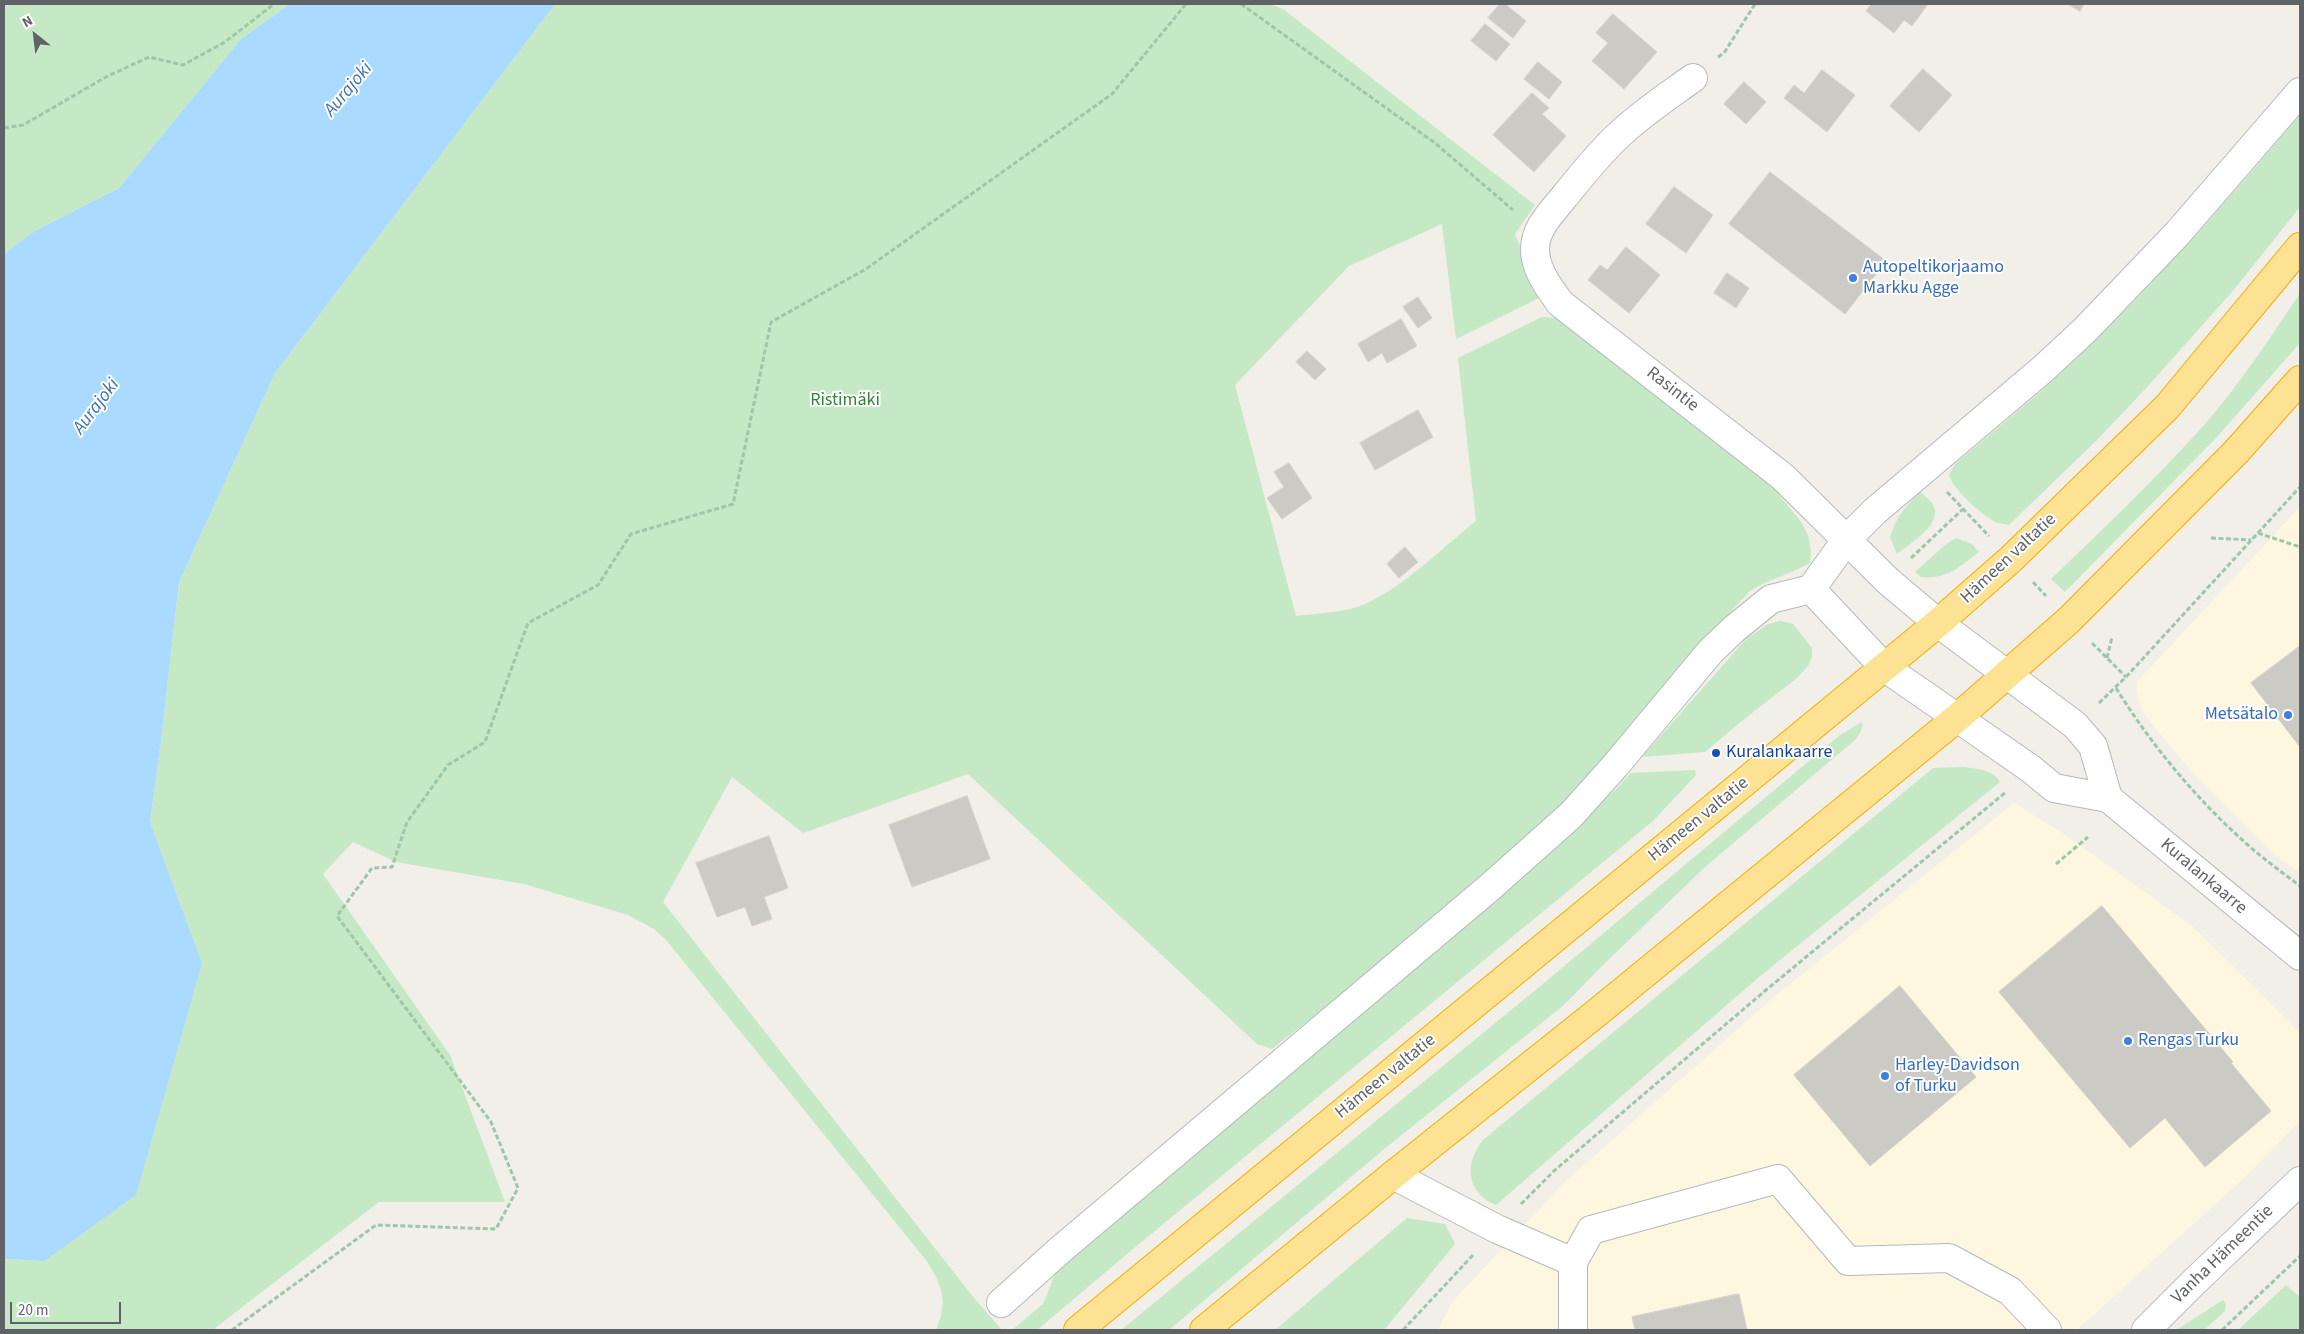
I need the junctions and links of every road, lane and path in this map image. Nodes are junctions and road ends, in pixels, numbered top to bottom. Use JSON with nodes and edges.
{"nodes":[{"id":1,"x":274,"y":4,"type":"edge"},
{"id":2,"x":1186,"y":4,"type":"edge"},
{"id":3,"x":1241,"y":4,"type":"edge"},
{"id":4,"x":1755,"y":4,"type":"edge"},
{"id":5,"x":1693,"y":78,"type":"joint"},
{"id":6,"x":2300,"y":92,"type":"edge"},
{"id":7,"x":4,"y":128,"type":"edge"},
{"id":8,"x":1501,"y":200,"type":"dead end"},
{"id":9,"x":2300,"y":247,"type":"edge"},
{"id":10,"x":2300,"y":380,"type":"edge"},
{"id":11,"x":1926,"y":469,"type":"junction"},
{"id":12,"x":2300,"y":486,"type":"edge"},
{"id":13,"x":1963,"y":509,"type":"junction"},
{"id":14,"x":2258,"y":533,"type":"junction"},
{"id":15,"x":2212,"y":538,"type":"dead end"},
{"id":16,"x":1846,"y":539,"type":"junction"},
{"id":17,"x":1993,"y":540,"type":"dead end"},
{"id":18,"x":2252,"y":540,"type":"junction"},
{"id":19,"x":2300,"y":547,"type":"edge"},
{"id":20,"x":1904,"y":565,"type":"dead end"},
{"id":21,"x":1811,"y":590,"type":"junction"},
{"id":22,"x":1938,"y":623,"type":"junction"},
{"id":23,"x":2112,"y":637,"type":"dead end"},
{"id":24,"x":1884,"y":668,"type":"junction"},
{"id":25,"x":2008,"y":673,"type":"junction"},
{"id":26,"x":2126,"y":677,"type":"junction"},
{"id":27,"x":2116,"y":688,"type":"junction"},
{"id":28,"x":2101,"y":702,"type":"dead end"},
{"id":29,"x":1956,"y":718,"type":"junction"},
{"id":30,"x":2008,"y":790,"type":"dead end"},
{"id":31,"x":2108,"y":798,"type":"junction"},
{"id":32,"x":2088,"y":837,"type":"dead end"},
{"id":33,"x":2056,"y":864,"type":"dead end"},
{"id":34,"x":2300,"y":886,"type":"edge"},
{"id":35,"x":2299,"y":962,"type":"edge"},
{"id":36,"x":1393,"y":1175,"type":"junction"},
{"id":37,"x":2300,"y":1181,"type":"edge"},
{"id":38,"x":1497,"y":1229,"type":"junction"},
{"id":39,"x":2300,"y":1256,"type":"edge"},
{"id":40,"x":1573,"y":1262,"type":"junction"},
{"id":41,"x":1001,"y":1303,"type":"dead end"},
{"id":42,"x":232,"y":1330,"type":"edge"},
{"id":43,"x":1078,"y":1330,"type":"edge"},
{"id":44,"x":1204,"y":1330,"type":"edge"},
{"id":45,"x":1403,"y":1330,"type":"edge"},
{"id":46,"x":1573,"y":1330,"type":"edge"},
{"id":47,"x":2047,"y":1330,"type":"edge"},
{"id":48,"x":2146,"y":1330,"type":"edge"},
{"id":49,"x":2222,"y":1330,"type":"edge"}],
"edges":[{"from":1,"to":7,"type":"path"},
{"from":2,"to":42,"type":"path"},
{"from":3,"to":8,"type":"path"},
{"from":4,"to":5,"type":"path"},
{"from":5,"to":16,"type":"street","name":"Rasintie"},
{"from":6,"to":11,"type":"street"},
{"from":9,"to":22,"type":"highway","name":"Hämeen valtatie"},
{"from":10,"to":25,"type":"highway"},
{"from":11,"to":13,"type":"path"},
{"from":11,"to":16,"type":"street"},
{"from":12,"to":14,"type":"path"},
{"from":13,"to":17,"type":"path"},
{"from":13,"to":20,"type":"path"},
{"from":14,"to":18,"type":"path"},
{"from":14,"to":19,"type":"path"},
{"from":15,"to":18,"type":"path"},
{"from":16,"to":21,"type":"street"},
{"from":16,"to":22,"type":"street","name":"Rasintie"},
{"from":18,"to":26,"type":"path"},
{"from":21,"to":24,"type":"street"},
{"from":21,"to":41,"type":"street"},
{"from":22,"to":24,"type":"highway","name":"Hämeen valtatie"},
{"from":22,"to":25,"type":"street","name":"Rasintie"},
{"from":23,"to":26,"type":"path"},
{"from":24,"to":29,"type":"street","name":"Kuralankaarre"},
{"from":24,"to":43,"type":"highway","name":"Hämeen valtatie"},
{"from":25,"to":29,"type":"highway"},
{"from":25,"to":31,"type":"street"},
{"from":26,"to":27,"type":"path"},
{"from":27,"to":28,"type":"path"},
{"from":27,"to":34,"type":"path"},
{"from":29,"to":31,"type":"street","name":"Kuralankaarre"},
{"from":29,"to":36,"type":"highway"},
{"from":30,"to":38,"type":"path"},
{"from":31,"to":35,"type":"street","name":"Kuralankaarre"},
{"from":32,"to":33,"type":"path"},
{"from":36,"to":38,"type":"street"},
{"from":36,"to":44,"type":"highway"},
{"from":37,"to":48,"type":"street","name":"Vanha Hämeentie"},
{"from":38,"to":40,"type":"street"},
{"from":38,"to":45,"type":"path"},
{"from":39,"to":49,"type":"path"},
{"from":40,"to":46,"type":"street"},
{"from":40,"to":47,"type":"street"}]}
